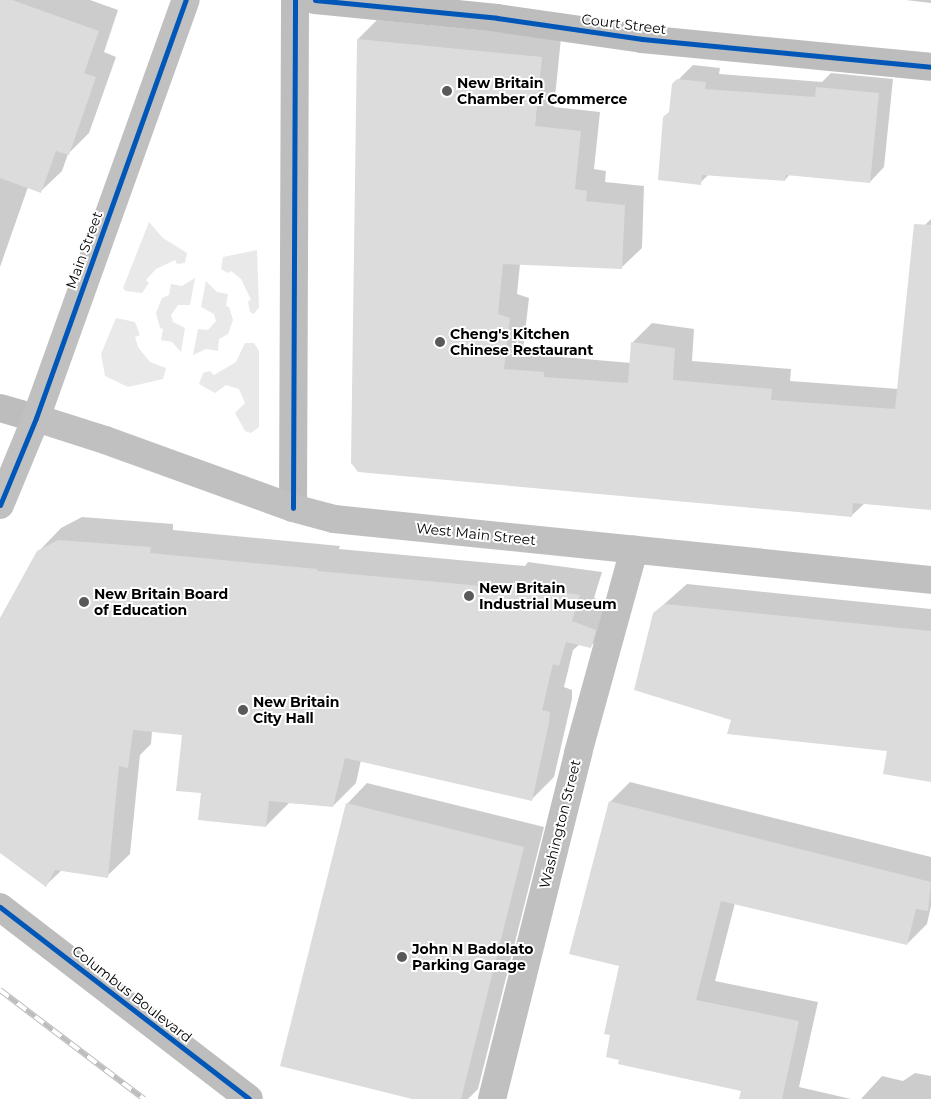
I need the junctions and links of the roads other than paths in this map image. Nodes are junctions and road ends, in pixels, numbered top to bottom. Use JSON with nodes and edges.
{"nodes":[{"id":1,"x":186,"y":0,"type":"edge"},
{"id":2,"x":296,"y":0,"type":"edge"},
{"id":3,"x":315,"y":0,"type":"edge"},
{"id":4,"x":931,"y":67,"type":"edge"},
{"id":5,"x":0,"y":408,"type":"edge"},
{"id":6,"x":36,"y":418,"type":"junction"},
{"id":7,"x":0,"y":505,"type":"edge"},
{"id":8,"x":293,"y":508,"type":"junction"},
{"id":9,"x":634,"y":550,"type":"junction"},
{"id":10,"x":931,"y":580,"type":"edge"},
{"id":11,"x":0,"y":907,"type":"edge"},
{"id":12,"x":249,"y":1099,"type":"edge"},
{"id":13,"x":492,"y":1099,"type":"edge"}],
"edges":[{"from":1,"to":6,"type":"main road","name":"Main Street"},
{"from":2,"to":8,"type":"street"},
{"from":3,"to":4,"type":"street","name":"Court Street"},
{"from":5,"to":6,"type":"street"},
{"from":6,"to":7,"type":"main road","name":"Main Street"},
{"from":6,"to":8,"type":"main road","name":"West Main Street"},
{"from":8,"to":9,"type":"main road","name":"West Main Street"},
{"from":9,"to":10,"type":"main road","name":"West Main Street"},
{"from":9,"to":13,"type":"main road","name":"Washington Street"},
{"from":11,"to":12,"type":"street","name":"Columbus Boulevard"}]}
